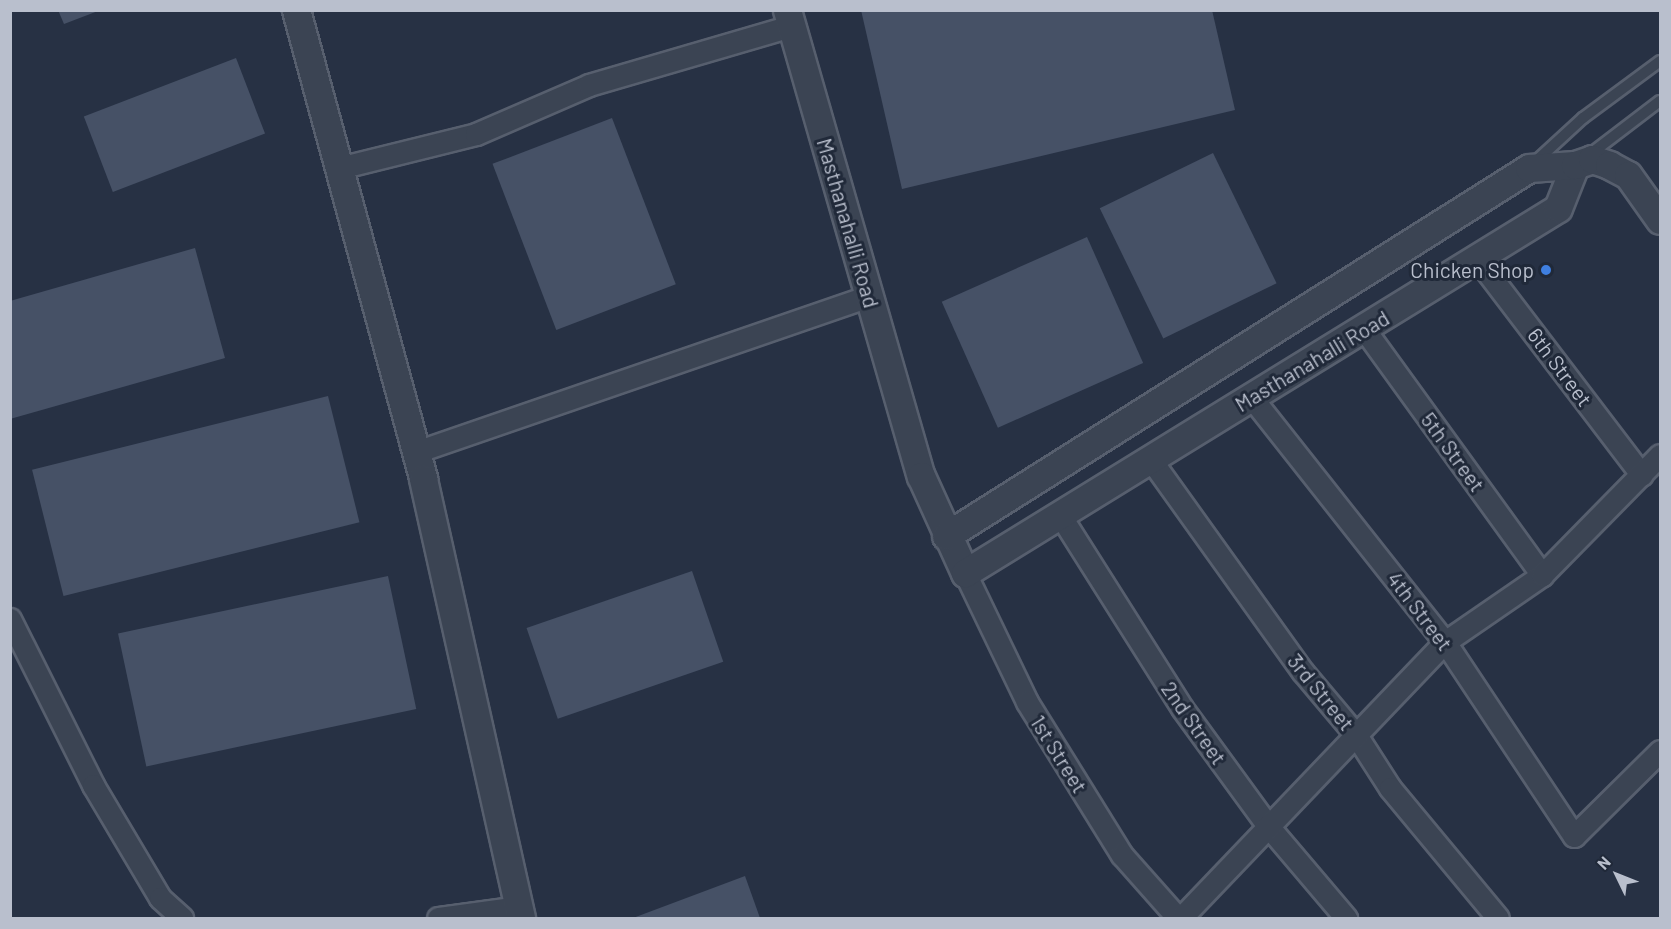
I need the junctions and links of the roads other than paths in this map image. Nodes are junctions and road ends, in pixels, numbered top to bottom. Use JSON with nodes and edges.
{"nodes":[{"id":1,"x":296,"y":10,"type":"edge"},
{"id":2,"x":789,"y":18,"type":"edge"},
{"id":3,"x":1660,"y":61,"type":"edge"},
{"id":4,"x":1660,"y":101,"type":"edge"},
{"id":5,"x":1575,"y":165,"type":"junction"},
{"id":6,"x":339,"y":168,"type":"junction"},
{"id":7,"x":1529,"y":168,"type":"junction"},
{"id":8,"x":1660,"y":220,"type":"edge"},
{"id":9,"x":1478,"y":260,"type":"junction"},
{"id":10,"x":869,"y":296,"type":"junction"},
{"id":11,"x":1364,"y":329,"type":"junction"},
{"id":12,"x":1252,"y":398,"type":"junction"},
{"id":13,"x":416,"y":452,"type":"junction"},
{"id":14,"x":1660,"y":455,"type":"edge"},
{"id":15,"x":1151,"y":460,"type":"junction"},
{"id":16,"x":1642,"y":475,"type":"junction"},
{"id":17,"x":1060,"y":515,"type":"junction"},
{"id":18,"x":946,"y":536,"type":"junction"},
{"id":19,"x":965,"y":573,"type":"junction"},
{"id":20,"x":1542,"y":575,"type":"junction"},
{"id":21,"x":10,"y":619,"type":"edge"},
{"id":22,"x":1445,"y":642,"type":"junction"},
{"id":23,"x":1356,"y":735,"type":"junction"},
{"id":24,"x":1660,"y":750,"type":"edge"},
{"id":25,"x":1269,"y":826,"type":"junction"},
{"id":26,"x":520,"y":913,"type":"edge"},
{"id":27,"x":182,"y":918,"type":"edge"},
{"id":28,"x":438,"y":918,"type":"edge"},
{"id":29,"x":1179,"y":918,"type":"edge"},
{"id":30,"x":1346,"y":918,"type":"edge"},
{"id":31,"x":1498,"y":918,"type":"edge"}],
"edges":[{"from":1,"to":6,"type":"street"},
{"from":2,"to":6,"type":"street"},
{"from":2,"to":10,"type":"street","name":"Masthanahalli Road"},
{"from":3,"to":7,"type":"lane"},
{"from":4,"to":5,"type":"lane"},
{"from":5,"to":7,"type":"street"},
{"from":5,"to":8,"type":"street"},
{"from":5,"to":9,"type":"street","name":"Masthanahalli Road"},
{"from":6,"to":13,"type":"street"},
{"from":7,"to":18,"type":"street"},
{"from":9,"to":11,"type":"street","name":"Masthanahalli Road"},
{"from":9,"to":16,"type":"street","name":"6th Street"},
{"from":10,"to":13,"type":"street"},
{"from":10,"to":18,"type":"street","name":"Masthanahalli Road"},
{"from":11,"to":12,"type":"street","name":"Masthanahalli Road"},
{"from":11,"to":20,"type":"street","name":"5th Street"},
{"from":12,"to":15,"type":"street","name":"Masthanahalli Road"},
{"from":12,"to":22,"type":"street","name":"4th Street"},
{"from":13,"to":26,"type":"street"},
{"from":14,"to":16,"type":"street"},
{"from":15,"to":17,"type":"street","name":"Masthanahalli Road"},
{"from":15,"to":23,"type":"street","name":"3rd Street"},
{"from":16,"to":20,"type":"street"},
{"from":17,"to":19,"type":"street","name":"Masthanahalli Road"},
{"from":17,"to":25,"type":"street","name":"2nd Street"},
{"from":18,"to":19,"type":"street","name":"Masthanahalli Road"},
{"from":19,"to":29,"type":"street","name":"1st Street"},
{"from":20,"to":22,"type":"street"},
{"from":21,"to":27,"type":"street"},
{"from":22,"to":23,"type":"street"},
{"from":22,"to":24,"type":"street","name":"4th Street"},
{"from":23,"to":25,"type":"street"},
{"from":23,"to":31,"type":"street","name":"3rd Street"},
{"from":25,"to":29,"type":"street"},
{"from":25,"to":30,"type":"street","name":"2nd Street"},
{"from":26,"to":28,"type":"street"}]}
